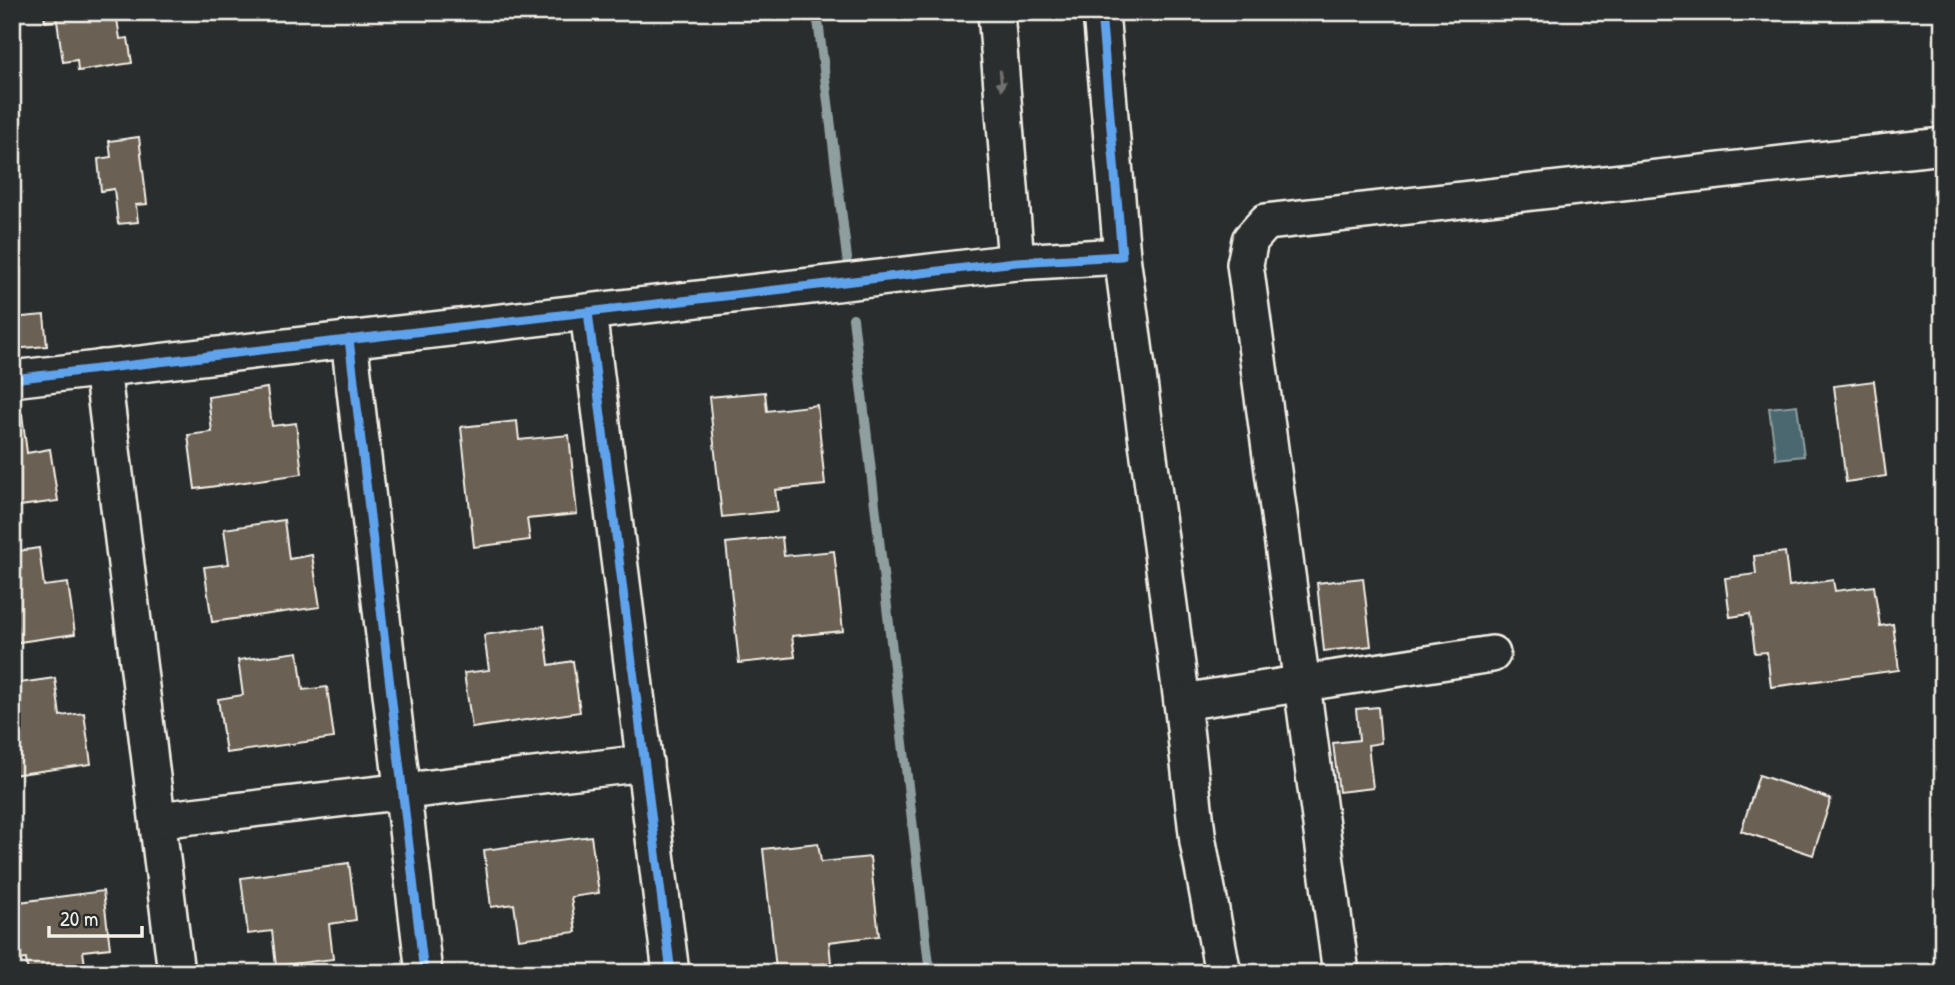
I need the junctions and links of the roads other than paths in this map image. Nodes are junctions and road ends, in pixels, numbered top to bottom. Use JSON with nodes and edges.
{"nodes":[{"id":1,"x":996,"y":12,"type":"edge"},
{"id":2,"x":1101,"y":12,"type":"edge"},
{"id":3,"x":1943,"y":146,"type":"edge"},
{"id":4,"x":1122,"y":256,"type":"junction"},
{"id":5,"x":1016,"y":262,"type":"junction"},
{"id":6,"x":588,"y":312,"type":"junction"},
{"id":7,"x":349,"y":339,"type":"junction"},
{"id":8,"x":102,"y":368,"type":"junction"},
{"id":9,"x":12,"y":379,"type":"edge"},
{"id":10,"x":1492,"y":654,"type":"dead end"},
{"id":11,"x":1302,"y":682,"type":"junction"},
{"id":12,"x":1182,"y":702,"type":"junction"},
{"id":13,"x":645,"y":763,"type":"junction"},
{"id":14,"x":402,"y":792,"type":"junction"},
{"id":15,"x":158,"y":820,"type":"junction"},
{"id":16,"x":176,"y":973,"type":"edge"},
{"id":17,"x":424,"y":973,"type":"edge"},
{"id":18,"x":671,"y":973,"type":"edge"},
{"id":19,"x":1223,"y":973,"type":"edge"},
{"id":20,"x":1341,"y":973,"type":"edge"}],
"edges":[{"from":1,"to":5,"type":"street","one_way":true},
{"from":2,"to":4,"type":"street"},
{"from":3,"to":11,"type":"street"},
{"from":4,"to":5,"type":"street"},
{"from":4,"to":12,"type":"street"},
{"from":5,"to":6,"type":"street"},
{"from":6,"to":7,"type":"street"},
{"from":6,"to":13,"type":"street"},
{"from":7,"to":8,"type":"street"},
{"from":7,"to":14,"type":"street"},
{"from":8,"to":9,"type":"street"},
{"from":8,"to":15,"type":"street"},
{"from":10,"to":11,"type":"street"},
{"from":11,"to":12,"type":"street"},
{"from":11,"to":20,"type":"street"},
{"from":12,"to":19,"type":"street"},
{"from":13,"to":14,"type":"street"},
{"from":13,"to":18,"type":"street"},
{"from":14,"to":15,"type":"street"},
{"from":14,"to":17,"type":"street"},
{"from":15,"to":16,"type":"street"}]}
